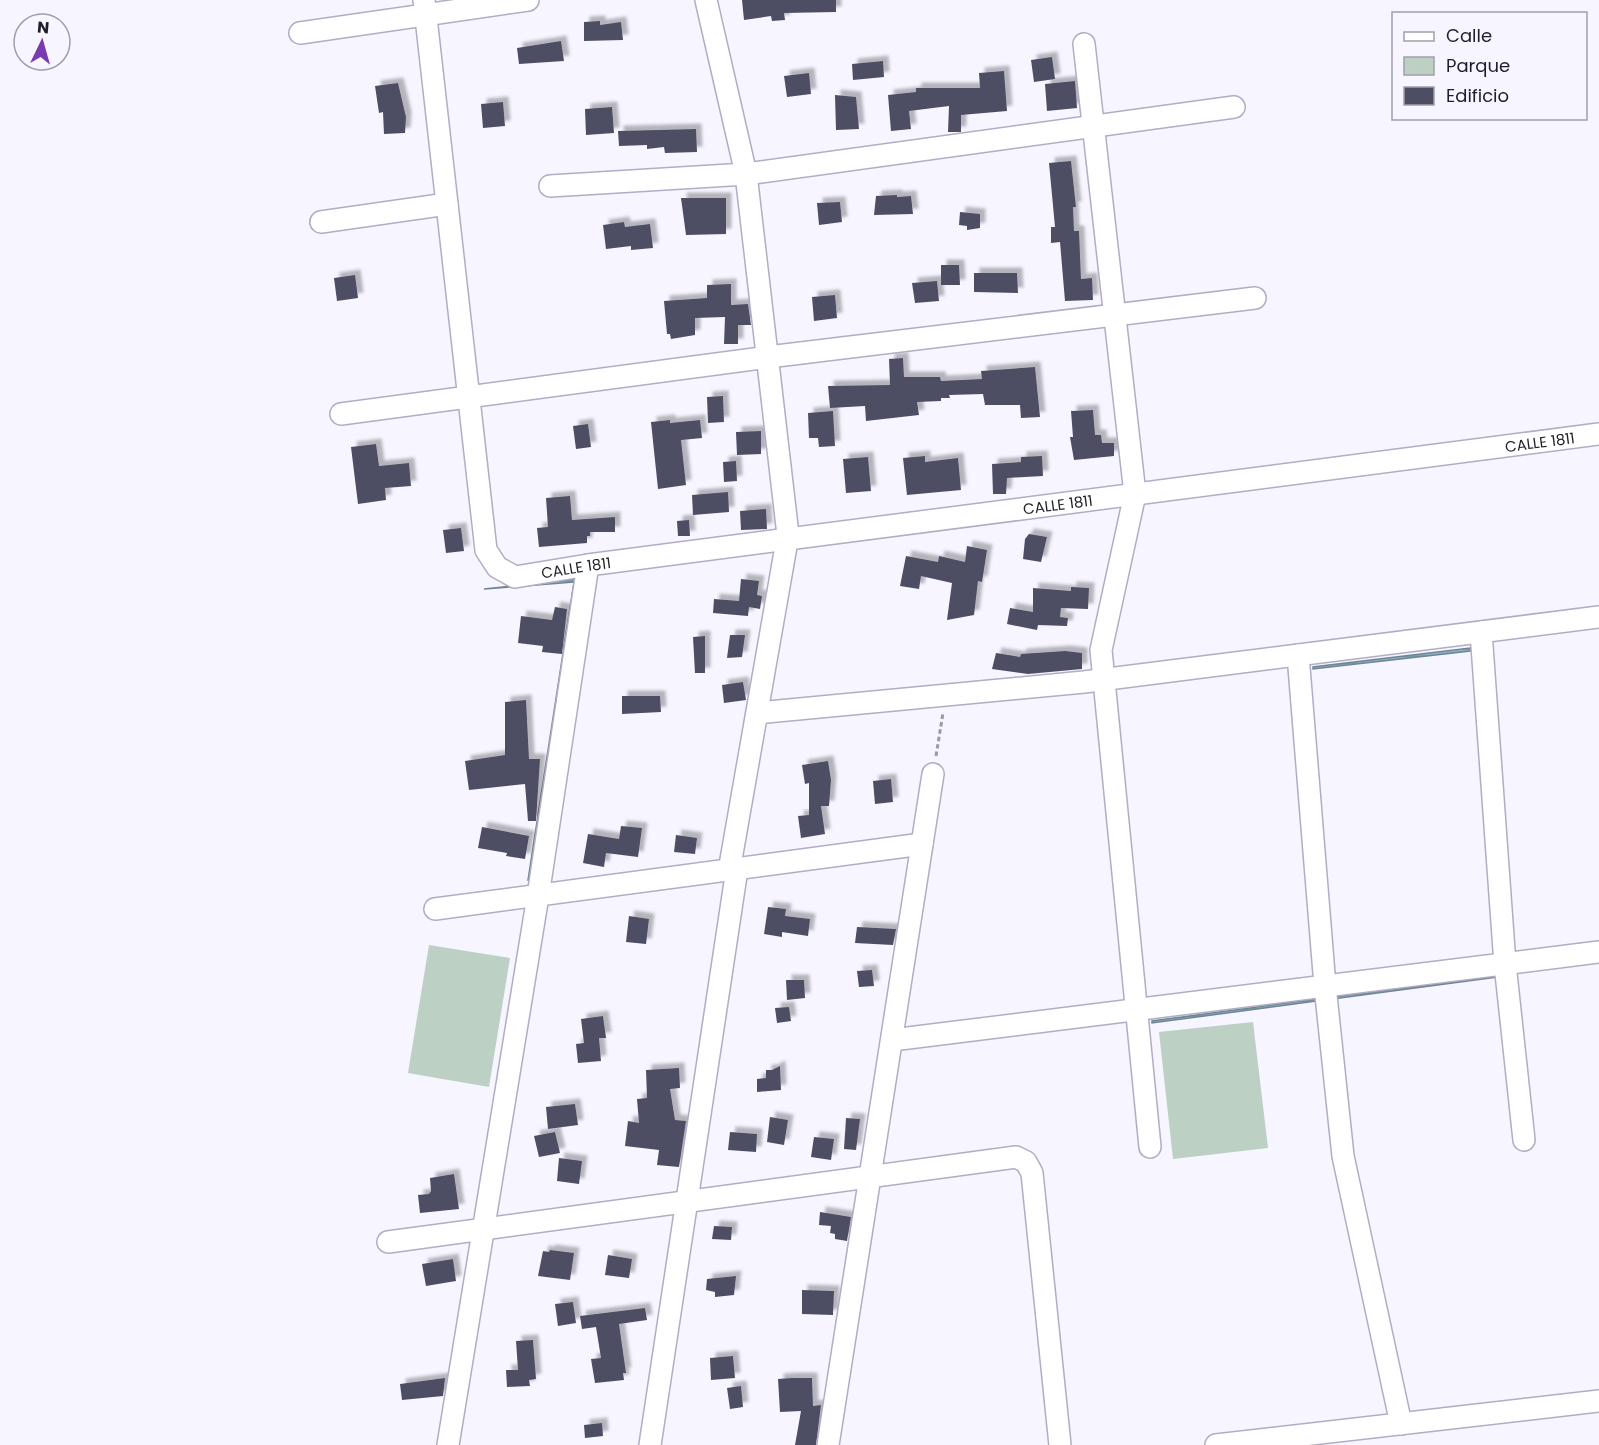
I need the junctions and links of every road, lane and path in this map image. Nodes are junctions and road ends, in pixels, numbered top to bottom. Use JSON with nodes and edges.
{"nodes":[{"id":1,"x":528,"y":0,"type":"edge"},
{"id":2,"x":705,"y":0,"type":"edge"},
{"id":3,"x":425,"y":8,"type":"edge"},
{"id":4,"x":300,"y":33,"type":"dead end"},
{"id":5,"x":1084,"y":44,"type":"dead end"},
{"id":6,"x":1234,"y":107,"type":"dead end"},
{"id":7,"x":1093,"y":126,"type":"junction"},
{"id":8,"x":746,"y":174,"type":"junction"},
{"id":9,"x":550,"y":186,"type":"dead end"},
{"id":10,"x":447,"y":204,"type":"junction"},
{"id":11,"x":321,"y":222,"type":"dead end"},
{"id":12,"x":1255,"y":298,"type":"dead end"},
{"id":13,"x":1114,"y":315,"type":"junction"},
{"id":14,"x":768,"y":357,"type":"junction"},
{"id":15,"x":471,"y":397,"type":"junction"},
{"id":16,"x":341,"y":414,"type":"dead end"},
{"id":17,"x":1599,"y":434,"type":"edge"},
{"id":18,"x":1135,"y":494,"type":"junction"},
{"id":19,"x":787,"y":539,"type":"junction"},
{"id":20,"x":588,"y":565,"type":"junction"},
{"id":21,"x":1599,"y":617,"type":"edge"},
{"id":22,"x":1481,"y":632,"type":"junction"},
{"id":23,"x":1298,"y":655,"type":"junction"},
{"id":24,"x":1104,"y":680,"type":"junction"},
{"id":25,"x":946,"y":696,"type":"junction"},
{"id":26,"x":757,"y":713,"type":"junction"},
{"id":27,"x":933,"y":774,"type":"joint"},
{"id":28,"x":922,"y":844,"type":"junction"},
{"id":29,"x":733,"y":870,"type":"junction"},
{"id":30,"x":538,"y":896,"type":"junction"},
{"id":31,"x":435,"y":909,"type":"dead end"},
{"id":32,"x":1599,"y":952,"type":"edge"},
{"id":33,"x":1505,"y":964,"type":"junction"},
{"id":34,"x":1325,"y":986,"type":"junction"},
{"id":35,"x":1137,"y":1010,"type":"junction"},
{"id":36,"x":892,"y":1040,"type":"junction"},
{"id":37,"x":1524,"y":1140,"type":"dead end"},
{"id":38,"x":1150,"y":1147,"type":"dead end"},
{"id":39,"x":870,"y":1176,"type":"junction"},
{"id":40,"x":687,"y":1201,"type":"junction"},
{"id":41,"x":484,"y":1229,"type":"junction"},
{"id":42,"x":388,"y":1242,"type":"dead end"},
{"id":43,"x":1599,"y":1401,"type":"edge"},
{"id":44,"x":1401,"y":1424,"type":"junction"},
{"id":45,"x":1357,"y":1437,"type":"edge"},
{"id":46,"x":447,"y":1445,"type":"edge"},
{"id":47,"x":650,"y":1445,"type":"edge"},
{"id":48,"x":828,"y":1445,"type":"edge"},
{"id":49,"x":1060,"y":1445,"type":"edge"},
{"id":50,"x":1216,"y":1445,"type":"edge"}],
"edges":[{"from":1,"to":3,"type":"street"},
{"from":2,"to":8,"type":"street"},
{"from":3,"to":4,"type":"street"},
{"from":3,"to":10,"type":"street"},
{"from":5,"to":7,"type":"street"},
{"from":6,"to":7,"type":"street"},
{"from":7,"to":8,"type":"street"},
{"from":7,"to":13,"type":"street"},
{"from":8,"to":9,"type":"street"},
{"from":8,"to":14,"type":"street"},
{"from":10,"to":11,"type":"street"},
{"from":10,"to":15,"type":"street"},
{"from":12,"to":13,"type":"street"},
{"from":13,"to":14,"type":"street"},
{"from":13,"to":18,"type":"street"},
{"from":14,"to":15,"type":"street"},
{"from":14,"to":19,"type":"street"},
{"from":15,"to":16,"type":"street"},
{"from":15,"to":20,"type":"street","name":"CALLE 1811"},
{"from":17,"to":18,"type":"street","name":"CALLE 1811"},
{"from":18,"to":19,"type":"street","name":"CALLE 1811"},
{"from":18,"to":24,"type":"street"},
{"from":19,"to":20,"type":"street","name":"CALLE 1811"},
{"from":19,"to":26,"type":"street"},
{"from":20,"to":30,"type":"street"},
{"from":21,"to":22,"type":"street"},
{"from":22,"to":23,"type":"street"},
{"from":22,"to":33,"type":"street"},
{"from":23,"to":24,"type":"street"},
{"from":23,"to":34,"type":"street"},
{"from":24,"to":25,"type":"street"},
{"from":24,"to":35,"type":"street"},
{"from":25,"to":26,"type":"street"},
{"from":25,"to":27,"type":"path"},
{"from":26,"to":29,"type":"street"},
{"from":27,"to":28,"type":"street"},
{"from":28,"to":29,"type":"street"},
{"from":28,"to":36,"type":"street"},
{"from":29,"to":30,"type":"street"},
{"from":29,"to":40,"type":"street"},
{"from":30,"to":31,"type":"street"},
{"from":30,"to":41,"type":"street"},
{"from":32,"to":33,"type":"street"},
{"from":33,"to":34,"type":"street"},
{"from":33,"to":37,"type":"street"},
{"from":34,"to":35,"type":"street"},
{"from":34,"to":44,"type":"street"},
{"from":35,"to":36,"type":"street"},
{"from":35,"to":38,"type":"street"},
{"from":36,"to":39,"type":"street"},
{"from":39,"to":40,"type":"street"},
{"from":39,"to":48,"type":"street"},
{"from":39,"to":49,"type":"street"},
{"from":40,"to":41,"type":"street"},
{"from":40,"to":47,"type":"street"},
{"from":41,"to":42,"type":"street"},
{"from":41,"to":46,"type":"street"},
{"from":43,"to":44,"type":"street"},
{"from":44,"to":45,"type":"street"},
{"from":45,"to":50,"type":"street"}]}
